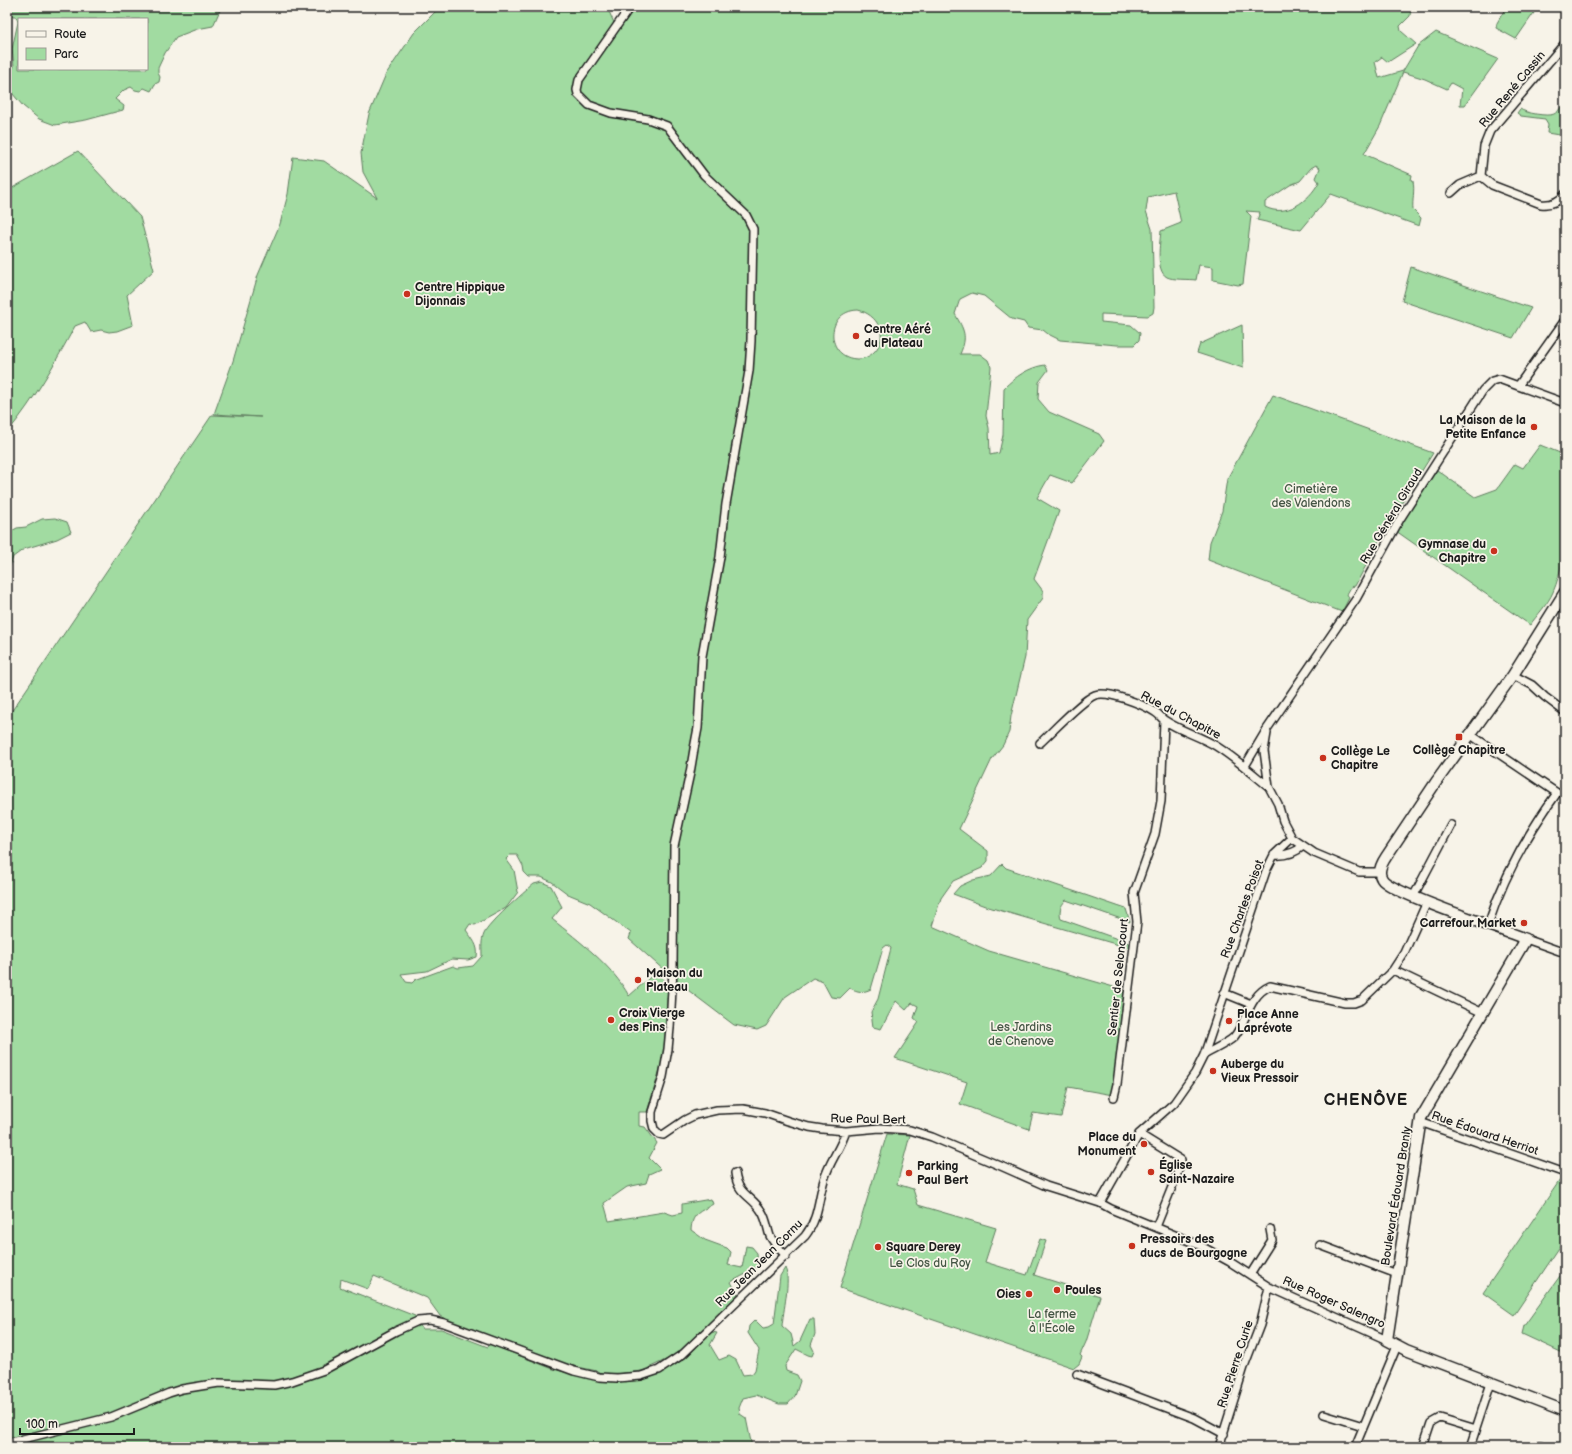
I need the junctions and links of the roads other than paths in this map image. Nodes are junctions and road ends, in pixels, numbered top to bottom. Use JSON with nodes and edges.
{"nodes":[{"id":1,"x":630,"y":7,"type":"edge"},
{"id":2,"x":1565,"y":43,"type":"edge"},
{"id":3,"x":1481,"y":176,"type":"junction"},
{"id":4,"x":1451,"y":193,"type":"dead end"},
{"id":5,"x":1564,"y":198,"type":"edge"},
{"id":6,"x":1565,"y":320,"type":"edge"},
{"id":7,"x":1518,"y":386,"type":"junction"},
{"id":8,"x":1565,"y":403,"type":"edge"},
{"id":9,"x":1565,"y":592,"type":"edge"},
{"id":10,"x":1513,"y":675,"type":"junction"},
{"id":11,"x":1565,"y":712,"type":"edge"},
{"id":12,"x":1164,"y":720,"type":"junction"},
{"id":13,"x":1267,"y":729,"type":"junction"},
{"id":14,"x":1470,"y":735,"type":"junction"},
{"id":15,"x":1040,"y":743,"type":"dead end"},
{"id":16,"x":1245,"y":766,"type":"junction"},
{"id":17,"x":1268,"y":787,"type":"junction"},
{"id":18,"x":1451,"y":825,"type":"dead end"},
{"id":19,"x":1292,"y":838,"type":"junction"},
{"id":20,"x":1303,"y":846,"type":"junction"},
{"id":21,"x":1274,"y":855,"type":"junction"},
{"id":22,"x":1380,"y":872,"type":"junction"},
{"id":23,"x":1413,"y":897,"type":"junction"},
{"id":24,"x":1427,"y":902,"type":"junction"},
{"id":25,"x":1488,"y":925,"type":"junction"},
{"id":26,"x":1526,"y":939,"type":"junction"},
{"id":27,"x":1565,"y":953,"type":"edge"},
{"id":28,"x":1393,"y":970,"type":"junction"},
{"id":29,"x":1224,"y":993,"type":"junction"},
{"id":30,"x":1252,"y":1004,"type":"junction"},
{"id":31,"x":1483,"y":1013,"type":"junction"},
{"id":32,"x":1204,"y":1055,"type":"junction"},
{"id":33,"x":1114,"y":1097,"type":"dead end"},
{"id":34,"x":1420,"y":1122,"type":"junction"},
{"id":35,"x":846,"y":1130,"type":"junction"},
{"id":36,"x":1139,"y":1134,"type":"junction"},
{"id":37,"x":735,"y":1172,"type":"dead end"},
{"id":38,"x":1565,"y":1173,"type":"edge"},
{"id":39,"x":1100,"y":1203,"type":"junction"},
{"id":40,"x":1156,"y":1227,"type":"junction"},
{"id":41,"x":1270,"y":1229,"type":"dead end"},
{"id":42,"x":1320,"y":1245,"type":"dead end"},
{"id":43,"x":786,"y":1256,"type":"junction"},
{"id":44,"x":1397,"y":1274,"type":"junction"},
{"id":45,"x":1250,"y":1275,"type":"junction"},
{"id":46,"x":1269,"y":1287,"type":"junction"},
{"id":47,"x":1387,"y":1340,"type":"junction"},
{"id":48,"x":1397,"y":1346,"type":"junction"},
{"id":49,"x":1077,"y":1374,"type":"dead end"},
{"id":50,"x":1491,"y":1383,"type":"junction"},
{"id":51,"x":1565,"y":1410,"type":"edge"},
{"id":52,"x":1324,"y":1414,"type":"dead end"},
{"id":53,"x":1363,"y":1426,"type":"junction"},
{"id":54,"x":1476,"y":1429,"type":"junction"},
{"id":55,"x":1224,"y":1434,"type":"junction"},
{"id":56,"x":7,"y":1443,"type":"edge"},
{"id":57,"x":1219,"y":1447,"type":"edge"},
{"id":58,"x":1355,"y":1447,"type":"edge"},
{"id":59,"x":1423,"y":1447,"type":"edge"},
{"id":60,"x":1470,"y":1447,"type":"edge"}],
"edges":[{"from":1,"to":35,"type":"street","name":"Rue Paul Bert"},
{"from":2,"to":3,"type":"street","name":"Rue René Cassin"},
{"from":3,"to":4,"type":"street"},
{"from":3,"to":5,"type":"street"},
{"from":6,"to":7,"type":"street"},
{"from":7,"to":8,"type":"street","name":"Rue Général Giraud"},
{"from":7,"to":13,"type":"street","name":"Rue Général Giraud"},
{"from":9,"to":10,"type":"street"},
{"from":10,"to":11,"type":"street"},
{"from":10,"to":14,"type":"street"},
{"from":12,"to":15,"type":"street","name":"Rue du Chapitre"},
{"from":12,"to":16,"type":"street","name":"Rue du Chapitre"},
{"from":12,"to":33,"type":"street","name":"Sentier de Seloncourt"},
{"from":13,"to":16,"type":"street","name":"Rue Général Giraud"},
{"from":13,"to":17,"type":"street","name":"Rue Général Giraud"},
{"from":14,"to":22,"type":"street"},
{"from":14,"to":25,"type":"street"},
{"from":16,"to":17,"type":"street","name":"Rue du Chapitre"},
{"from":17,"to":19,"type":"street","name":"Rue Général Giraud"},
{"from":18,"to":23,"type":"street"},
{"from":19,"to":20,"type":"street"},
{"from":19,"to":21,"type":"street","name":"Rue Charles Poisot"},
{"from":20,"to":21,"type":"street"},
{"from":20,"to":22,"type":"street"},
{"from":21,"to":29,"type":"street","name":"Rue Charles Poisot"},
{"from":22,"to":23,"type":"street"},
{"from":23,"to":24,"type":"street"},
{"from":24,"to":25,"type":"street"},
{"from":24,"to":28,"type":"street"},
{"from":25,"to":26,"type":"street"},
{"from":26,"to":27,"type":"street"},
{"from":26,"to":31,"type":"street","name":"Boulevard Édouard Branly"},
{"from":28,"to":30,"type":"street"},
{"from":28,"to":31,"type":"street"},
{"from":29,"to":30,"type":"street"},
{"from":29,"to":32,"type":"street"},
{"from":30,"to":32,"type":"street"},
{"from":31,"to":34,"type":"street","name":"Boulevard Édouard Branly"},
{"from":32,"to":36,"type":"street"},
{"from":34,"to":38,"type":"street","name":"Rue Édouard Herriot"},
{"from":34,"to":44,"type":"street","name":"Boulevard Édouard Branly"},
{"from":35,"to":39,"type":"street","name":"Rue Paul Bert"},
{"from":35,"to":43,"type":"street","name":"Rue Jean Jean Cornu"},
{"from":36,"to":39,"type":"street"},
{"from":36,"to":40,"type":"street"},
{"from":37,"to":43,"type":"street"},
{"from":39,"to":40,"type":"street","name":"Rue Roger Salengro"},
{"from":40,"to":45,"type":"street","name":"Rue Roger Salengro"},
{"from":41,"to":45,"type":"street"},
{"from":42,"to":44,"type":"street"},
{"from":43,"to":56,"type":"street","name":"Rue Jean Jean Cornu"},
{"from":44,"to":47,"type":"street","name":"Boulevard Édouard Branly"},
{"from":45,"to":46,"type":"street","name":"Rue Roger Salengro"},
{"from":46,"to":47,"type":"street","name":"Rue Roger Salengro"},
{"from":46,"to":55,"type":"street","name":"Rue Pierre Curie"},
{"from":47,"to":48,"type":"street","name":"Rue Roger Salengro"},
{"from":48,"to":50,"type":"street","name":"Rue Roger Salengro"},
{"from":48,"to":53,"type":"street"},
{"from":49,"to":55,"type":"street"},
{"from":50,"to":51,"type":"street","name":"Rue Roger Salengro"},
{"from":50,"to":54,"type":"street"},
{"from":52,"to":53,"type":"street"},
{"from":53,"to":58,"type":"street"},
{"from":54,"to":59,"type":"street"},
{"from":54,"to":60,"type":"street"},
{"from":55,"to":57,"type":"street","name":"Rue Pierre Curie"}]}
